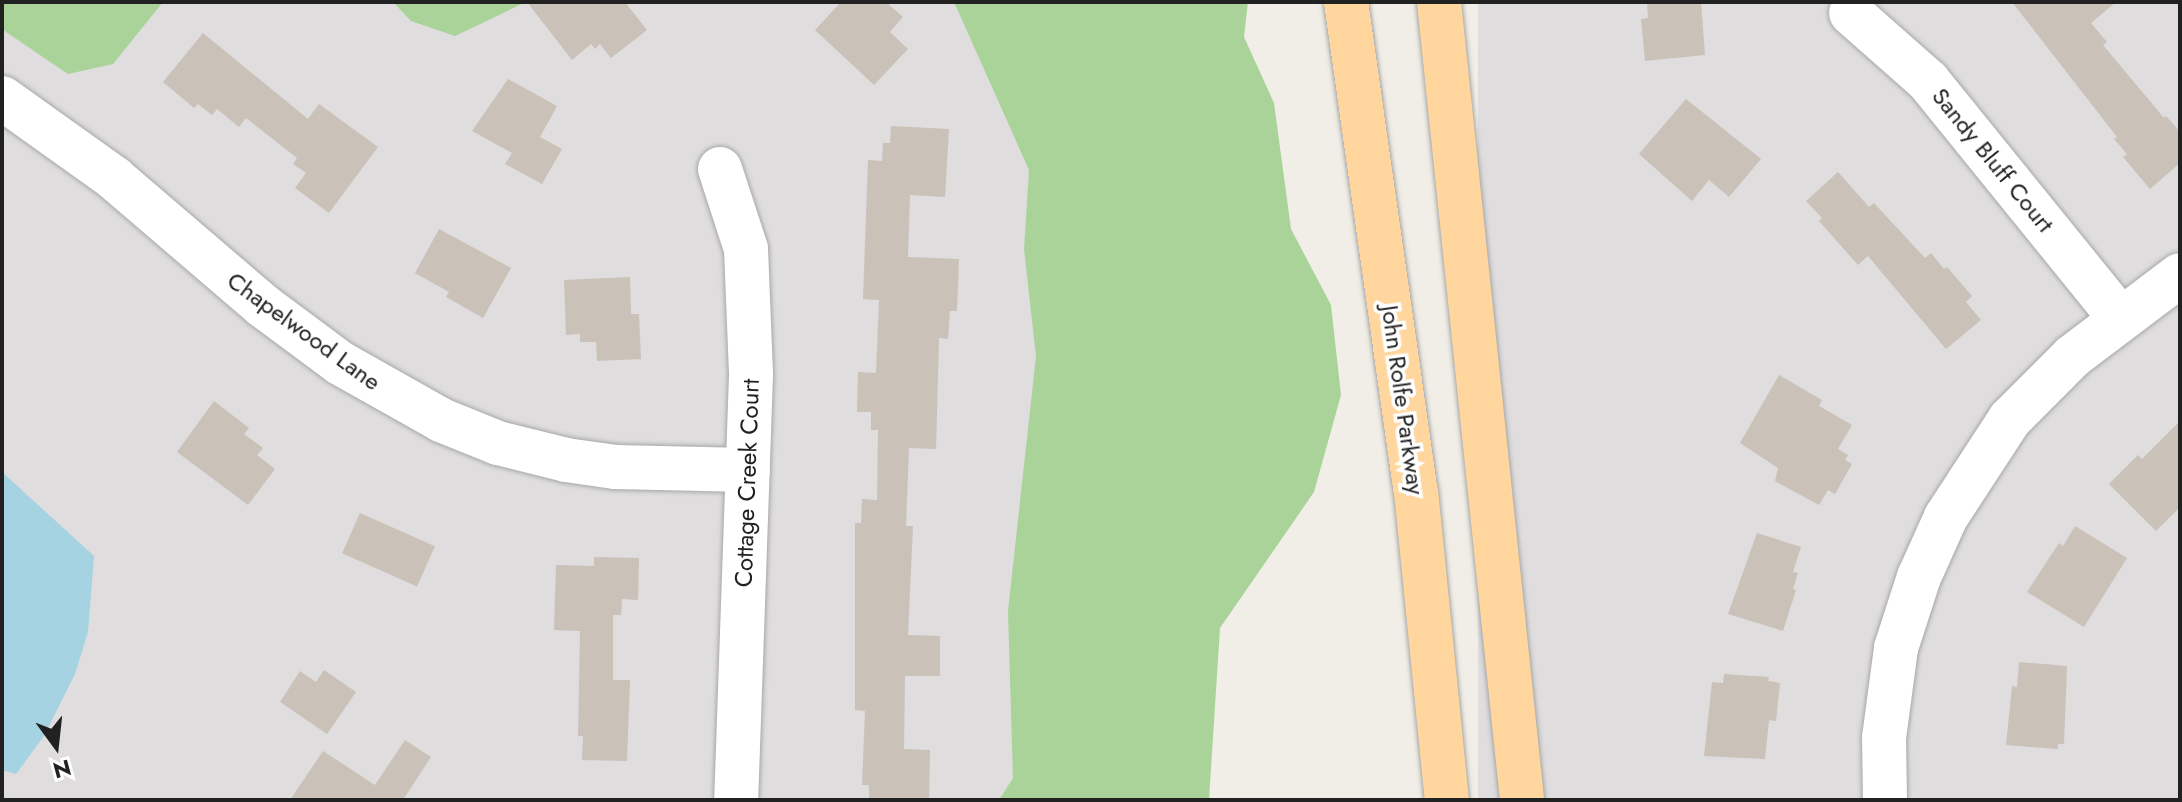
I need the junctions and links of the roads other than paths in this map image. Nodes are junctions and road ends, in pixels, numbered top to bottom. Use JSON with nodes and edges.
{"nodes":[{"id":1,"x":1346,"y":2,"type":"edge"},
{"id":2,"x":1439,"y":2,"type":"edge"},
{"id":3,"x":1851,"y":13,"type":"dead end"},
{"id":4,"x":2,"y":98,"type":"edge"},
{"id":5,"x":720,"y":169,"type":"dead end"},
{"id":6,"x":2180,"y":275,"type":"edge"},
{"id":7,"x":2121,"y":319,"type":"junction"},
{"id":8,"x":748,"y":470,"type":"junction"},
{"id":9,"x":736,"y":800,"type":"edge"},
{"id":10,"x":1447,"y":800,"type":"edge"},
{"id":11,"x":1522,"y":800,"type":"edge"},
{"id":12,"x":1885,"y":800,"type":"edge"}],
"edges":[{"from":1,"to":10,"type":"main road","name":"John Rolfe Parkway"},
{"from":2,"to":11,"type":"main road"},
{"from":3,"to":7,"type":"street","name":"Sandy Bluff Court"},
{"from":4,"to":8,"type":"street","name":"Chapelwood Lane"},
{"from":5,"to":8,"type":"street","name":"Cottage Creek Court"},
{"from":6,"to":7,"type":"street"},
{"from":7,"to":12,"type":"street"},
{"from":8,"to":9,"type":"street","name":"Cottage Creek Court"}]}
